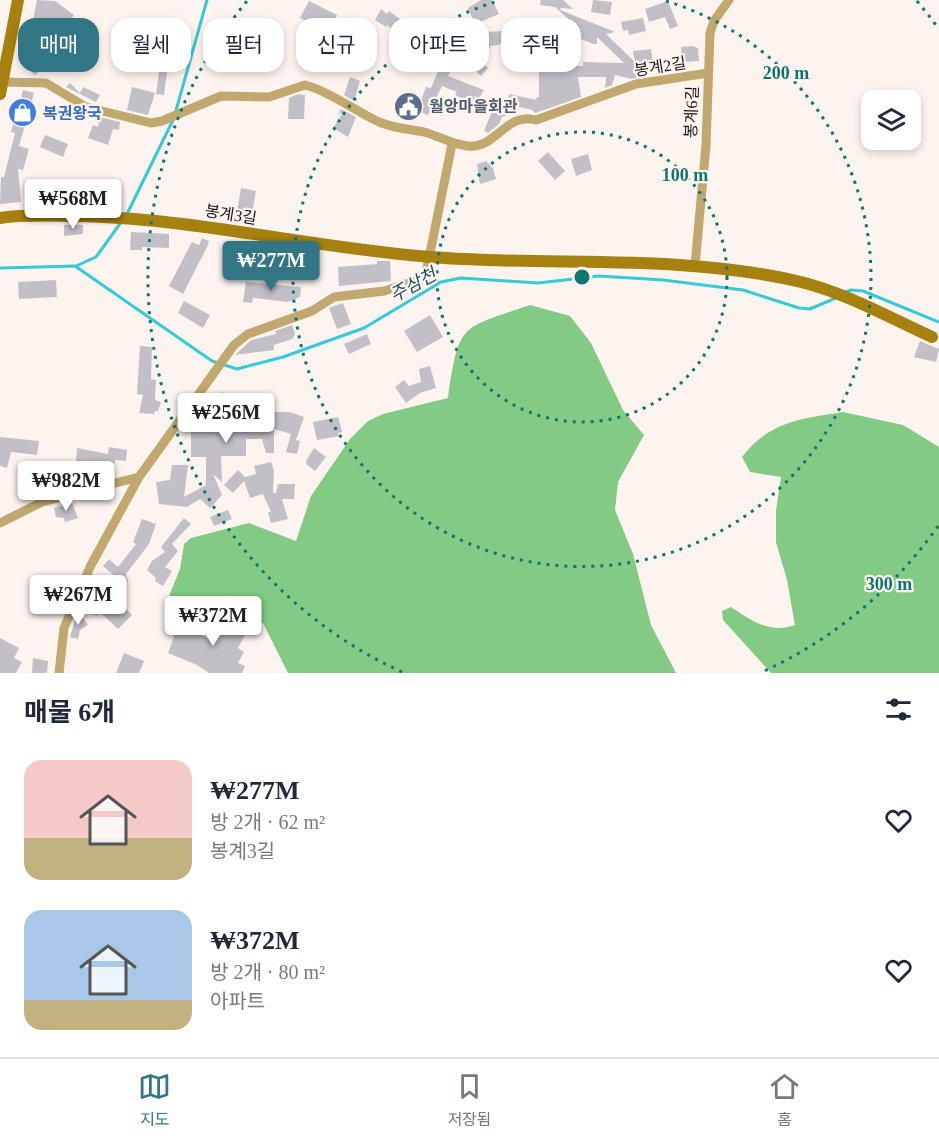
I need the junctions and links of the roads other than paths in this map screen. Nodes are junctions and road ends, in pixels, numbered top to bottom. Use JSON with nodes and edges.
{"nodes":[{"id":1,"x":18,"y":0,"type":"edge"},
{"id":2,"x":729,"y":0,"type":"edge"},
{"id":3,"x":708,"y":74,"type":"junction"},
{"id":4,"x":1,"y":88,"type":"edge"},
{"id":5,"x":452,"y":144,"type":"junction"},
{"id":6,"x":0,"y":218,"type":"edge"},
{"id":7,"x":430,"y":257,"type":"junction"},
{"id":8,"x":695,"y":266,"type":"junction"},
{"id":9,"x":932,"y":337,"type":"dead end"},
{"id":10,"x":139,"y":477,"type":"junction"},
{"id":11,"x":0,"y":523,"type":"edge"},
{"id":12,"x":59,"y":673,"type":"edge"}],
"edges":[{"from":1,"to":4,"type":"street"},
{"from":2,"to":3,"type":"street","name":"봉계6길"},
{"from":3,"to":5,"type":"street","name":"봉계2길"},
{"from":3,"to":8,"type":"street","name":"봉계6길"},
{"from":4,"to":5,"type":"street","name":"봉계2길"},
{"from":5,"to":7,"type":"street"},
{"from":6,"to":7,"type":"street","name":"봉계3길"},
{"from":7,"to":8,"type":"street"},
{"from":7,"to":10,"type":"street"},
{"from":8,"to":9,"type":"street"},
{"from":10,"to":11,"type":"street"},
{"from":10,"to":12,"type":"street"}]}
